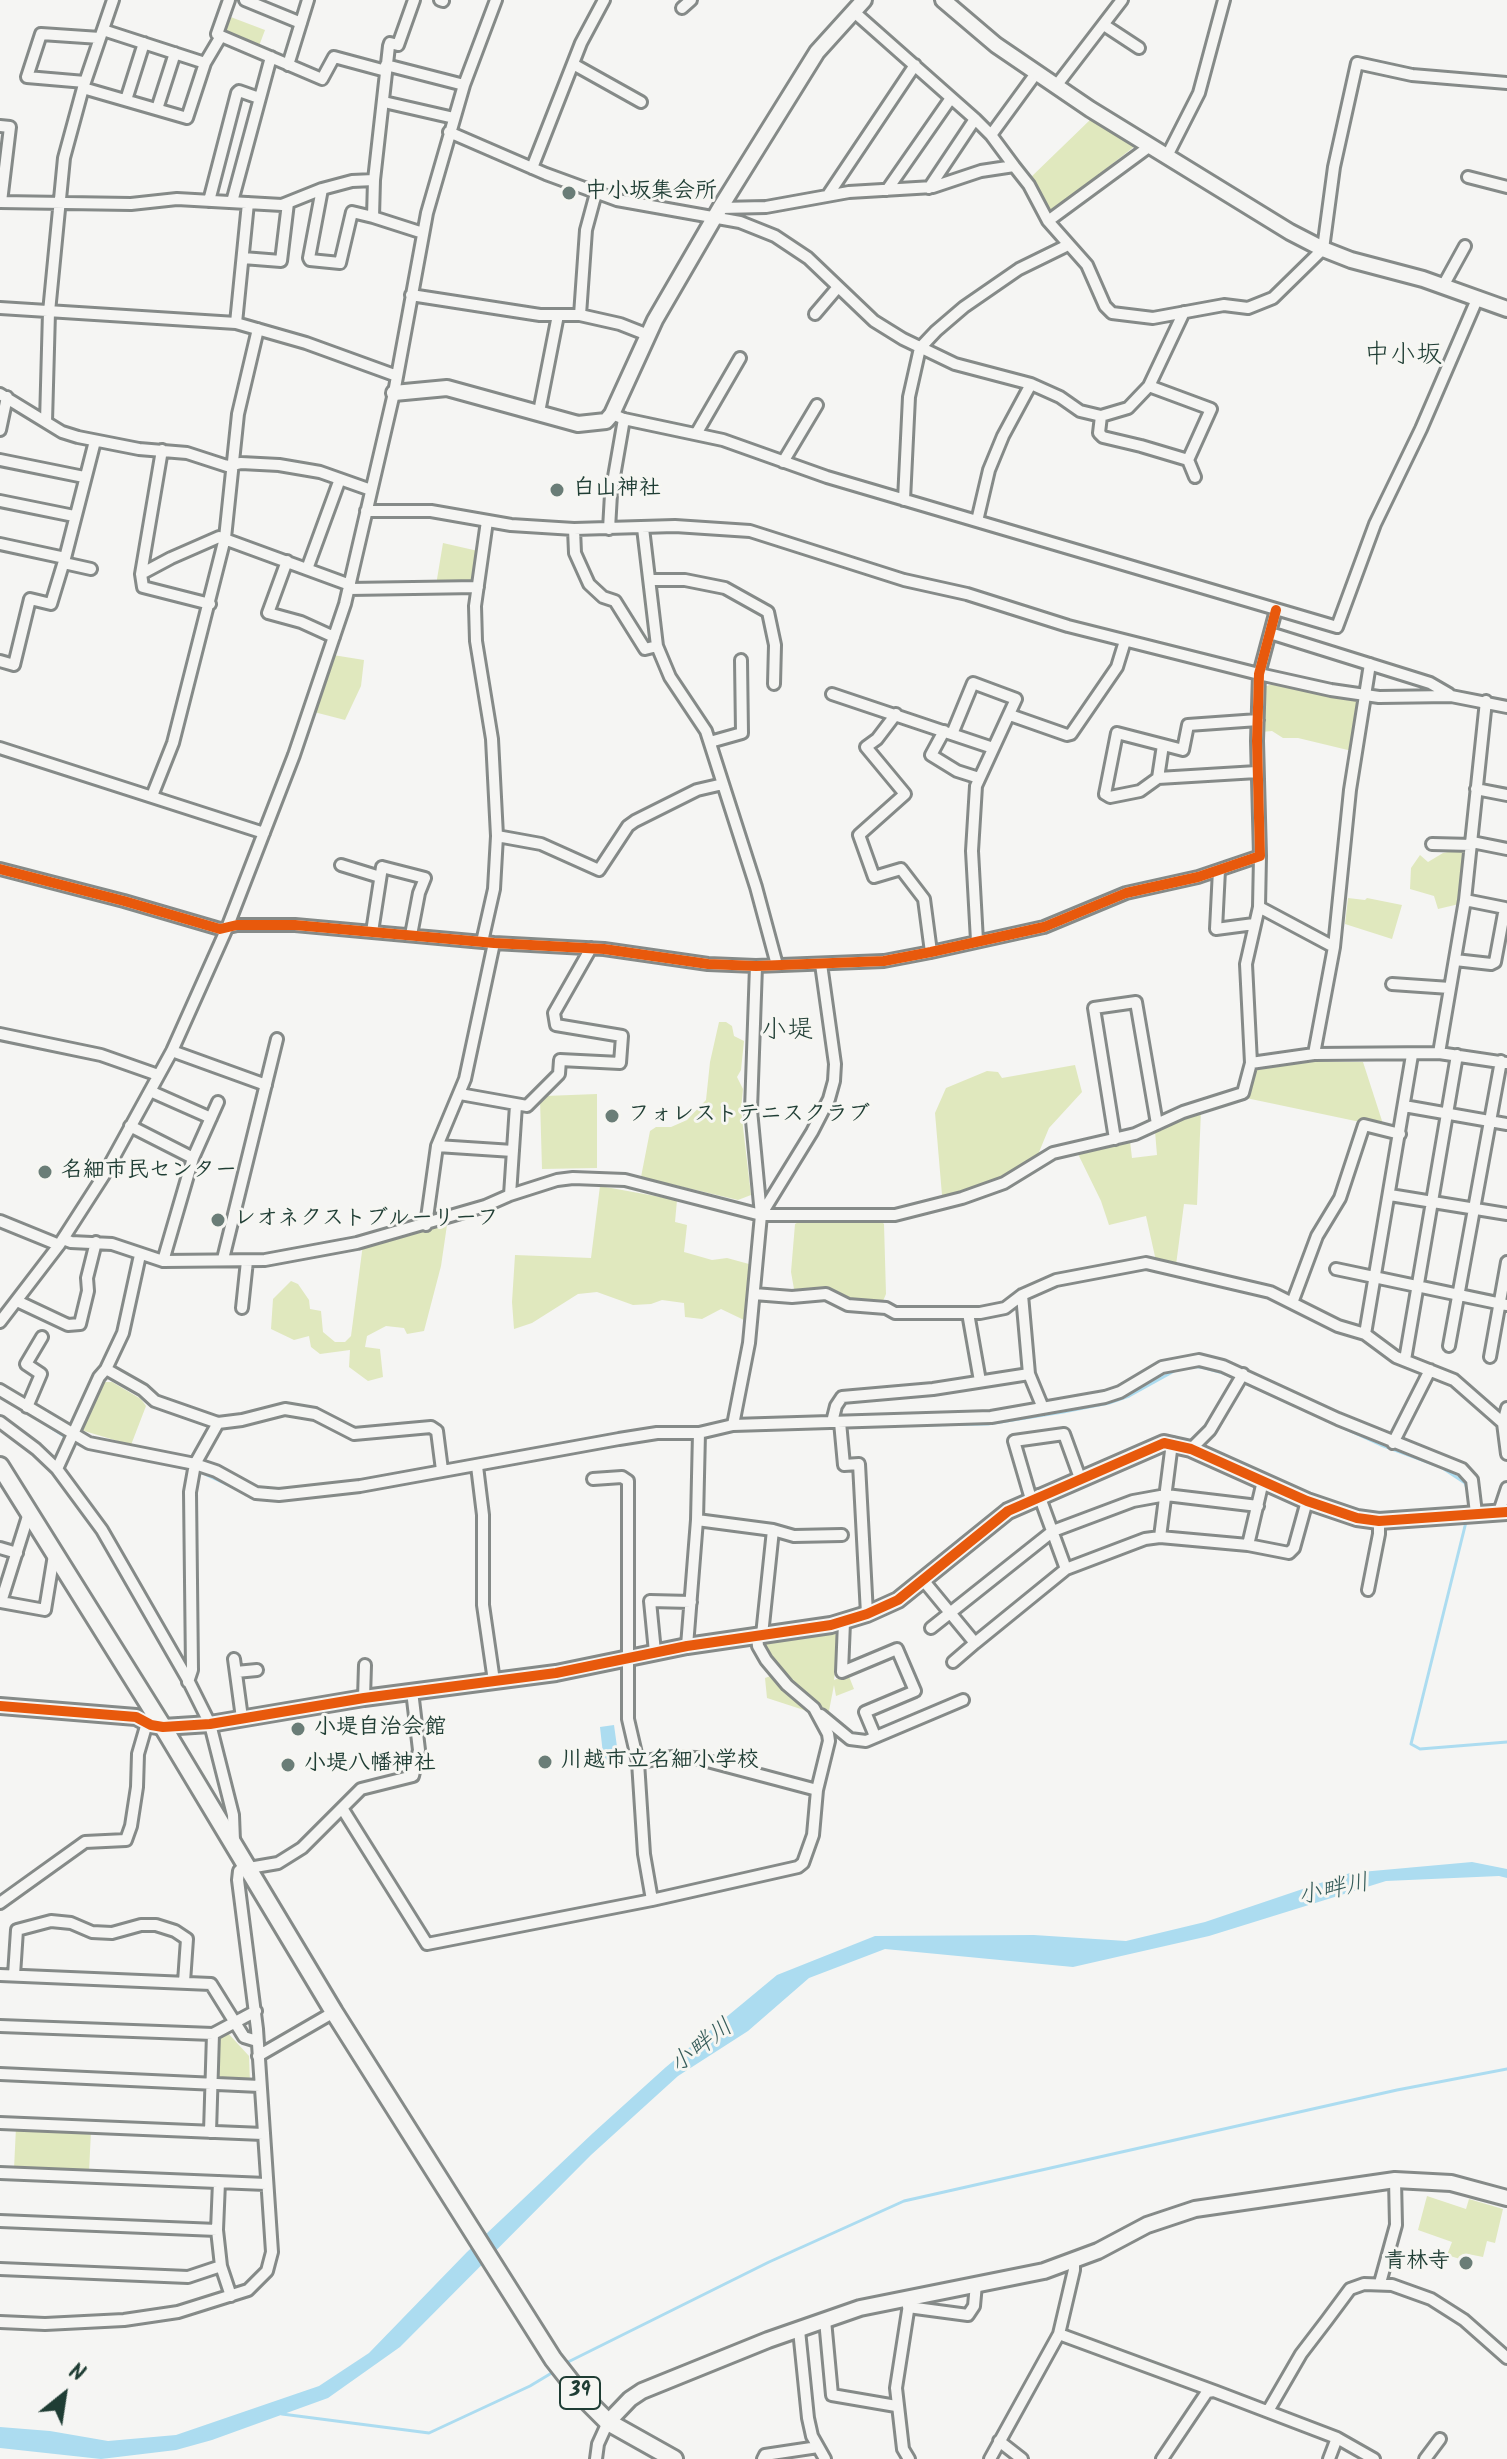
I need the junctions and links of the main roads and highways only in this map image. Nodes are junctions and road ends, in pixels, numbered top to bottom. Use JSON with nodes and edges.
{"nodes":[{"id":1,"x":0,"y":1466,"type":"edge"},
{"id":2,"x":674,"y":2459,"type":"edge"}],
"edges":[{"from":1,"to":2,"type":"main road","number":"39"}]}
